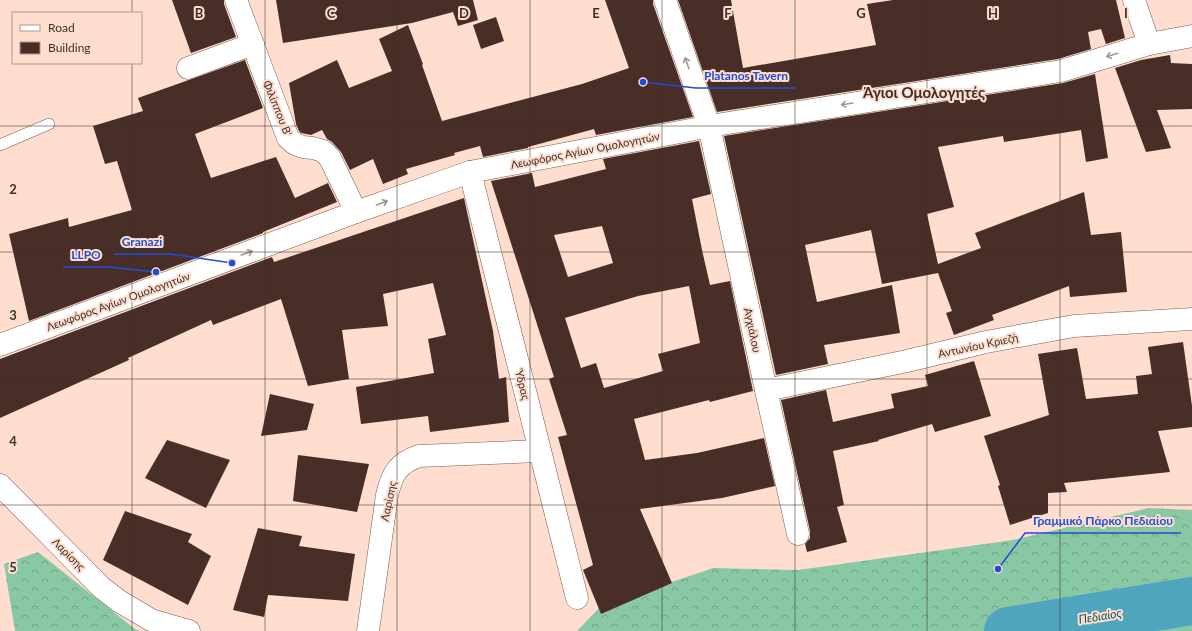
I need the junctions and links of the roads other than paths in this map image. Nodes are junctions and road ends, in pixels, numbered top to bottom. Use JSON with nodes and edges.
{"nodes":[{"id":1,"x":236,"y":0,"type":"edge"},
{"id":2,"x":665,"y":0,"type":"edge"},
{"id":3,"x":1134,"y":0,"type":"edge"},
{"id":4,"x":1192,"y":36,"type":"edge"},
{"id":5,"x":253,"y":44,"type":"junction"},
{"id":6,"x":1149,"y":44,"type":"junction"},
{"id":7,"x":188,"y":68,"type":"dead end"},
{"id":8,"x":49,"y":124,"type":"dead end"},
{"id":9,"x":709,"y":126,"type":"junction"},
{"id":10,"x":0,"y":145,"type":"edge"},
{"id":11,"x":470,"y":172,"type":"junction"},
{"id":12,"x":356,"y":212,"type":"junction"},
{"id":13,"x":1192,"y":319,"type":"edge"},
{"id":14,"x":0,"y":344,"type":"edge"},
{"id":15,"x":766,"y":390,"type":"junction"},
{"id":16,"x":540,"y":451,"type":"junction"},
{"id":17,"x":0,"y":485,"type":"edge"},
{"id":18,"x":798,"y":534,"type":"dead end"},
{"id":19,"x":577,"y":598,"type":"dead end"},
{"id":20,"x":189,"y":631,"type":"edge"},
{"id":21,"x":368,"y":631,"type":"edge"}],
"edges":[{"from":1,"to":5,"type":"street","name":"Φιλίππου Β'"},
{"from":9,"to":2,"type":"street","name":"Αγχιάλου","one_way":true},
{"from":3,"to":6,"type":"street"},
{"from":4,"to":6,"type":"street","name":"Λεωφόρος Αγίων Ομολογητών"},
{"from":5,"to":7,"type":"street"},
{"from":5,"to":12,"type":"street","name":"Φιλίππου Β'"},
{"from":6,"to":9,"type":"street","name":"Λεωφόρος Αγίων Ομολογητών","one_way":true},
{"from":8,"to":10,"type":"lane"},
{"from":9,"to":11,"type":"street","name":"Λεωφόρος Αγίων Ομολογητών"},
{"from":9,"to":15,"type":"street","name":"Αγχιάλου"},
{"from":12,"to":11,"type":"street","name":"Λεωφόρος Αγίων Ομολογητών","one_way":true},
{"from":11,"to":16,"type":"street","name":"Ύδρας"},
{"from":14,"to":12,"type":"street","name":"Λεωφόρος Αγίων Ομολογητών","one_way":true},
{"from":13,"to":15,"type":"street","name":"Αντωνίου Κριεζή"},
{"from":15,"to":18,"type":"street","name":"Αγχιάλου"},
{"from":16,"to":19,"type":"street","name":"Ύδρας"},
{"from":16,"to":21,"type":"street","name":"Λαρίσης"},
{"from":17,"to":20,"type":"street","name":"Λαρίσης"}]}
